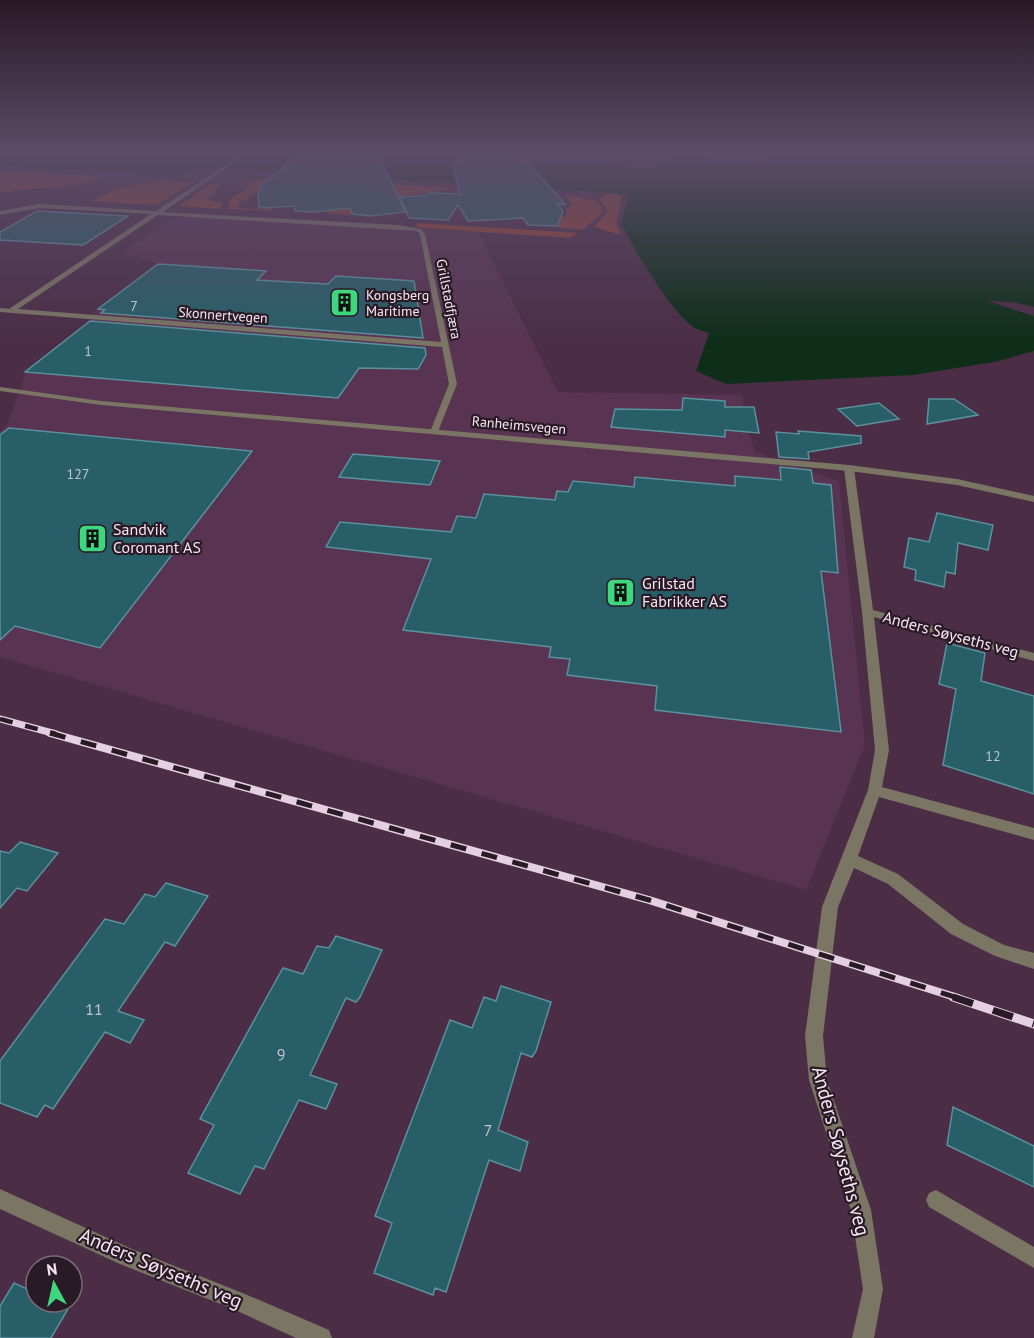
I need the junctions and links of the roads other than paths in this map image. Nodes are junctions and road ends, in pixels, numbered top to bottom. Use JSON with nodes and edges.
{"nodes":[{"id":1,"x":153,"y":216,"type":"edge"},
{"id":2,"x":218,"y":216,"type":"edge"},
{"id":3,"x":0,"y":310,"type":"edge"},
{"id":4,"x":11,"y":311,"type":"junction"},
{"id":5,"x":0,"y":319,"type":"edge"},
{"id":6,"x":445,"y":345,"type":"junction"},
{"id":7,"x":0,"y":389,"type":"edge"},
{"id":8,"x":434,"y":432,"type":"junction"},
{"id":9,"x":849,"y":468,"type":"junction"},
{"id":10,"x":1034,"y":499,"type":"edge"},
{"id":11,"x":868,"y":612,"type":"junction"},
{"id":12,"x":1034,"y":657,"type":"edge"},
{"id":13,"x":875,"y":790,"type":"junction"},
{"id":14,"x":1034,"y":834,"type":"edge"},
{"id":15,"x":850,"y":859,"type":"junction"},
{"id":16,"x":1034,"y":961,"type":"edge"},
{"id":17,"x":0,"y":1199,"type":"edge"},
{"id":18,"x":936,"y":1200,"type":"dead end"},
{"id":19,"x":1034,"y":1258,"type":"edge"},
{"id":20,"x":321,"y":1338,"type":"edge"},
{"id":21,"x":863,"y":1338,"type":"edge"}],
"edges":[{"from":1,"to":4,"type":"street"},
{"from":2,"to":6,"type":"street","name":"Grillstadfjæra"},
{"from":3,"to":4,"type":"street","name":"Skonnertvegen"},
{"from":4,"to":5,"type":"street"},
{"from":4,"to":6,"type":"street","name":"Skonnertvegen"},
{"from":6,"to":8,"type":"street","name":"Grillstadfjæra"},
{"from":7,"to":8,"type":"street","name":"Ranheimsvegen"},
{"from":8,"to":9,"type":"street","name":"Ranheimsvegen"},
{"from":9,"to":10,"type":"street","name":"Ranheimsvegen"},
{"from":9,"to":11,"type":"street","name":"Anders Søyseths veg"},
{"from":11,"to":12,"type":"street","name":"Anders Søyseths veg"},
{"from":11,"to":13,"type":"street","name":"Anders Søyseths veg"},
{"from":13,"to":14,"type":"street"},
{"from":13,"to":15,"type":"street","name":"Anders Søyseths veg"},
{"from":15,"to":16,"type":"street"},
{"from":15,"to":21,"type":"street","name":"Anders Søyseths veg"},
{"from":17,"to":20,"type":"street","name":"Anders Søyseths veg"},
{"from":18,"to":19,"type":"street"}]}
